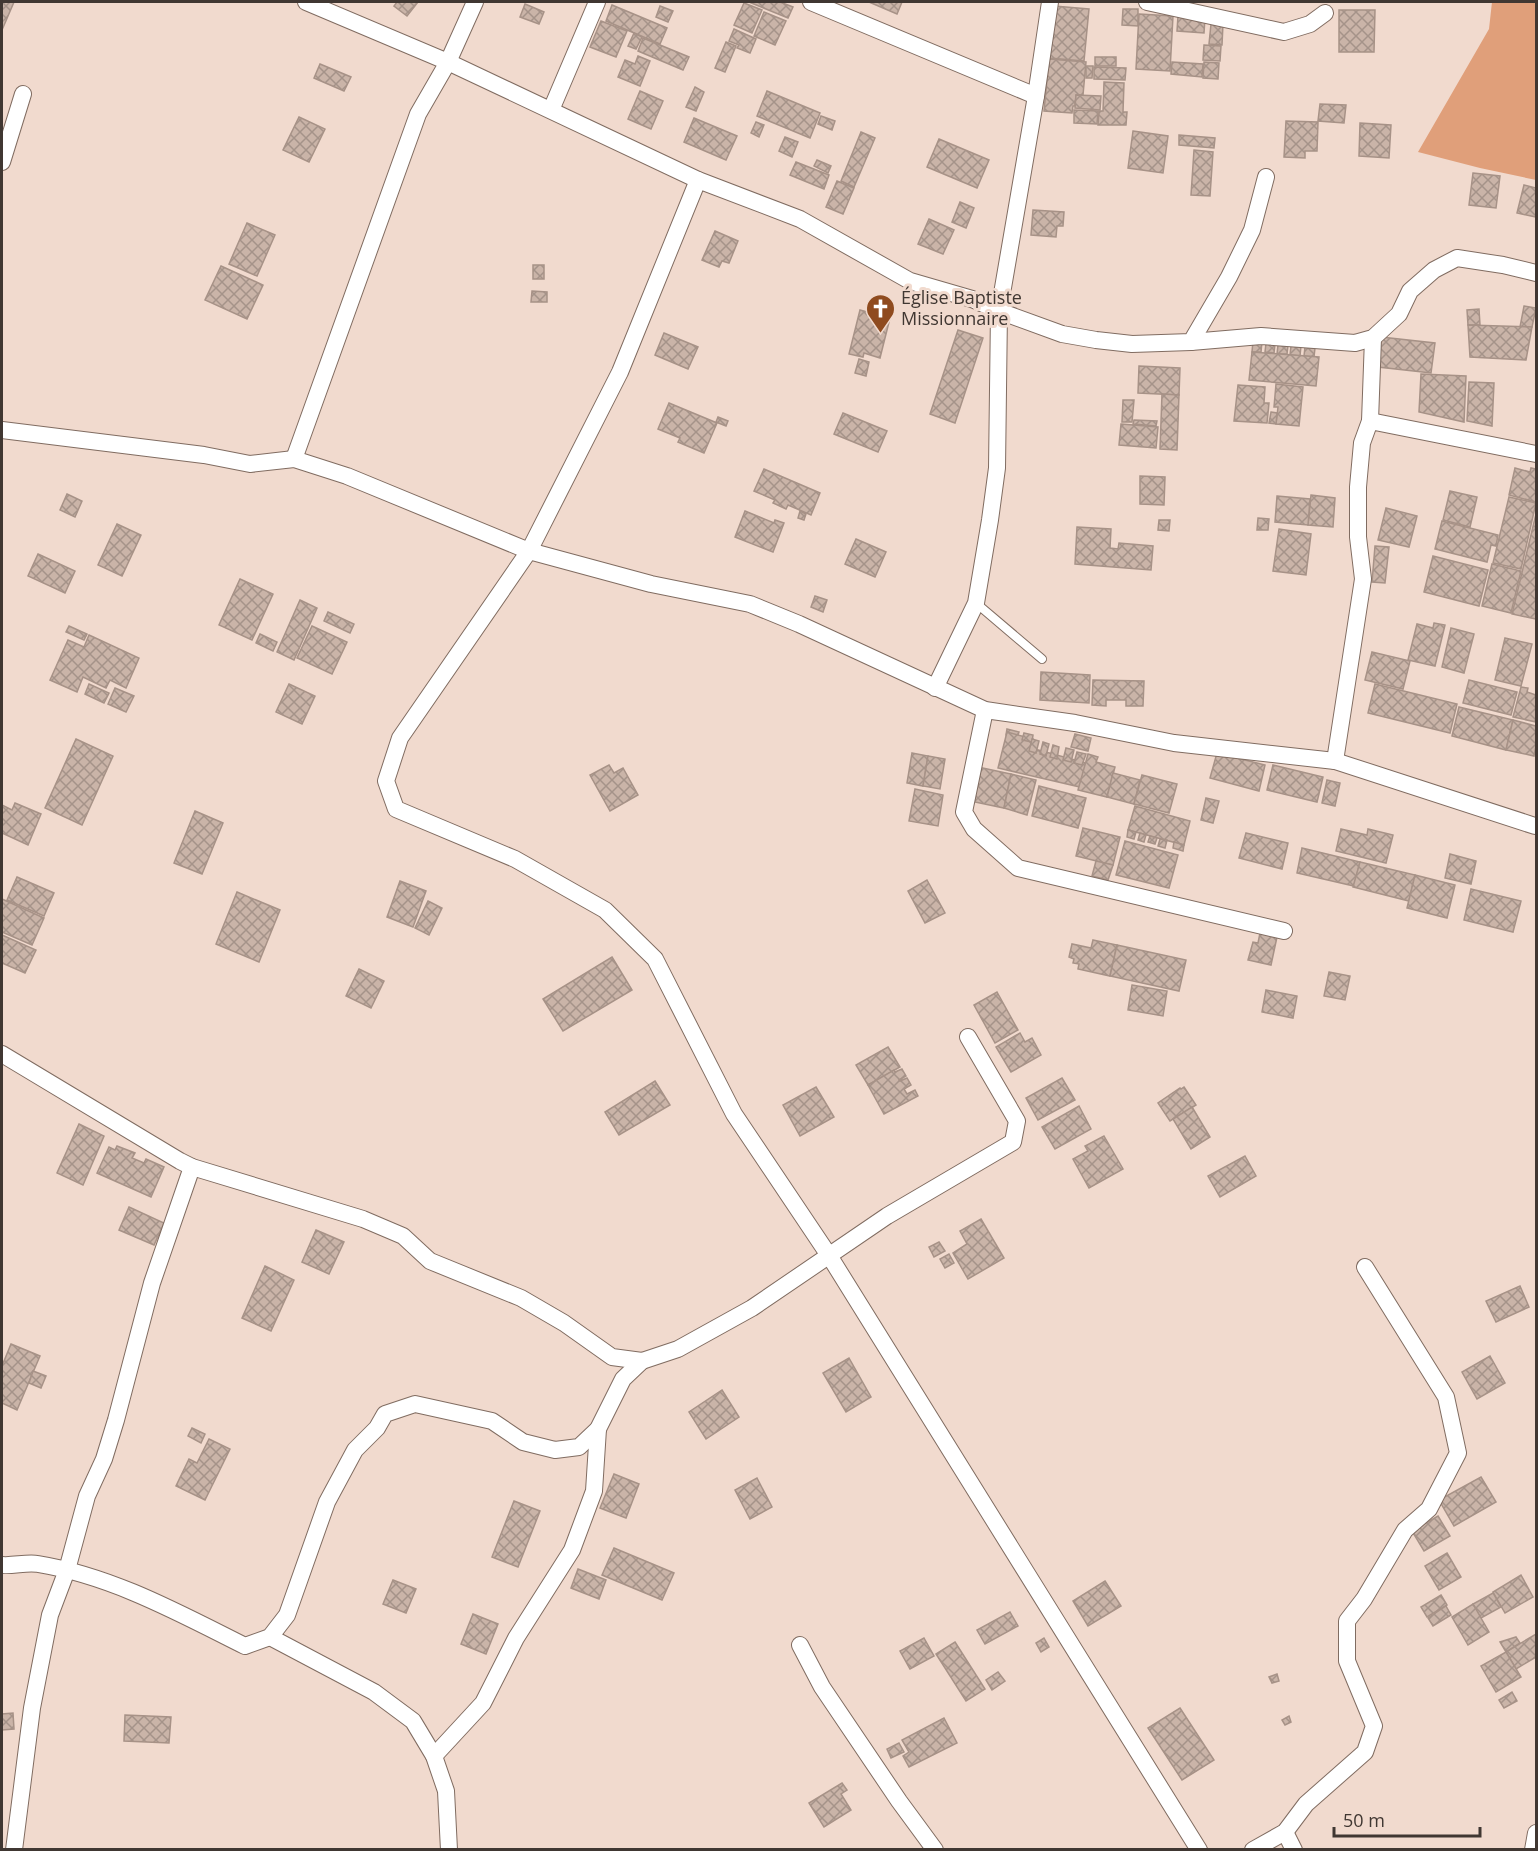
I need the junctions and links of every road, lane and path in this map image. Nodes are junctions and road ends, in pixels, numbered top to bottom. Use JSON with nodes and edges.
{"nodes":[{"id":1,"x":306,"y":2,"type":"edge"},
{"id":2,"x":475,"y":2,"type":"edge"},
{"id":3,"x":597,"y":2,"type":"edge"},
{"id":4,"x":811,"y":2,"type":"edge"},
{"id":5,"x":1050,"y":2,"type":"edge"},
{"id":6,"x":1147,"y":2,"type":"edge"},
{"id":7,"x":1325,"y":13,"type":"dead end"},
{"id":8,"x":448,"y":62,"type":"junction"},
{"id":9,"x":23,"y":94,"type":"dead end"},
{"id":10,"x":1036,"y":96,"type":"junction"},
{"id":11,"x":551,"y":110,"type":"junction"},
{"id":12,"x":2,"y":162,"type":"edge"},
{"id":13,"x":1266,"y":177,"type":"dead end"},
{"id":14,"x":698,"y":180,"type":"junction"},
{"id":15,"x":1536,"y":273,"type":"edge"},
{"id":16,"x":999,"y":311,"type":"junction"},
{"id":17,"x":1373,"y":338,"type":"junction"},
{"id":18,"x":1191,"y":342,"type":"junction"},
{"id":19,"x":1370,"y":421,"type":"junction"},
{"id":20,"x":2,"y":430,"type":"edge"},
{"id":21,"x":1536,"y":454,"type":"edge"},
{"id":22,"x":294,"y":459,"type":"junction"},
{"id":23,"x":529,"y":551,"type":"junction"},
{"id":24,"x":976,"y":603,"type":"junction"},
{"id":25,"x":1042,"y":659,"type":"dead end"},
{"id":26,"x":935,"y":688,"type":"junction"},
{"id":27,"x":985,"y":710,"type":"junction"},
{"id":28,"x":1335,"y":761,"type":"junction"},
{"id":29,"x":1535,"y":826,"type":"dead end"},
{"id":30,"x":1284,"y":931,"type":"dead end"},
{"id":31,"x":968,"y":1037,"type":"dead end"},
{"id":32,"x":2,"y":1054,"type":"edge"},
{"id":33,"x":192,"y":1167,"type":"junction"},
{"id":34,"x":830,"y":1257,"type":"junction"},
{"id":35,"x":1365,"y":1267,"type":"dead end"},
{"id":36,"x":642,"y":1361,"type":"junction"},
{"id":37,"x":598,"y":1429,"type":"junction"},
{"id":38,"x":2,"y":1565,"type":"edge"},
{"id":39,"x":67,"y":1570,"type":"junction"},
{"id":40,"x":270,"y":1637,"type":"junction"},
{"id":41,"x":800,"y":1645,"type":"dead end"},
{"id":42,"x":434,"y":1756,"type":"junction"},
{"id":43,"x":1285,"y":1832,"type":"junction"},
{"id":44,"x":1536,"y":1833,"type":"edge"},
{"id":45,"x":10,"y":1846,"type":"edge"},
{"id":46,"x":449,"y":1850,"type":"edge"},
{"id":47,"x":935,"y":1850,"type":"edge"},
{"id":48,"x":1199,"y":1850,"type":"edge"},
{"id":49,"x":1253,"y":1850,"type":"edge"},
{"id":50,"x":1294,"y":1850,"type":"edge"},
{"id":51,"x":1533,"y":1850,"type":"edge"}],
"edges":[{"from":1,"to":8,"type":"street"},
{"from":2,"to":8,"type":"street"},
{"from":3,"to":11,"type":"street"},
{"from":4,"to":10,"type":"street"},
{"from":5,"to":10,"type":"street"},
{"from":6,"to":7,"type":"street"},
{"from":8,"to":11,"type":"street"},
{"from":8,"to":22,"type":"street"},
{"from":9,"to":12,"type":"street"},
{"from":10,"to":16,"type":"street"},
{"from":11,"to":14,"type":"street"},
{"from":13,"to":18,"type":"street"},
{"from":14,"to":16,"type":"street"},
{"from":14,"to":23,"type":"street"},
{"from":15,"to":17,"type":"street"},
{"from":16,"to":18,"type":"street"},
{"from":16,"to":24,"type":"street"},
{"from":17,"to":18,"type":"street"},
{"from":17,"to":19,"type":"street"},
{"from":19,"to":21,"type":"street"},
{"from":19,"to":28,"type":"street"},
{"from":20,"to":22,"type":"street"},
{"from":22,"to":23,"type":"street"},
{"from":23,"to":26,"type":"street"},
{"from":23,"to":34,"type":"street"},
{"from":24,"to":25,"type":"lane"},
{"from":24,"to":26,"type":"street"},
{"from":26,"to":27,"type":"street"},
{"from":27,"to":28,"type":"street"},
{"from":27,"to":30,"type":"street"},
{"from":28,"to":29,"type":"street"},
{"from":31,"to":34,"type":"street"},
{"from":32,"to":33,"type":"street"},
{"from":33,"to":36,"type":"street"},
{"from":33,"to":39,"type":"street"},
{"from":34,"to":36,"type":"street"},
{"from":34,"to":48,"type":"street"},
{"from":35,"to":43,"type":"street"},
{"from":36,"to":37,"type":"street"},
{"from":37,"to":40,"type":"street"},
{"from":37,"to":42,"type":"street"},
{"from":38,"to":39,"type":"street"},
{"from":39,"to":40,"type":"street"},
{"from":39,"to":45,"type":"street"},
{"from":40,"to":42,"type":"street"},
{"from":41,"to":47,"type":"street"},
{"from":42,"to":46,"type":"street"},
{"from":43,"to":49,"type":"street"},
{"from":43,"to":50,"type":"street"},
{"from":44,"to":51,"type":"street"}]}
